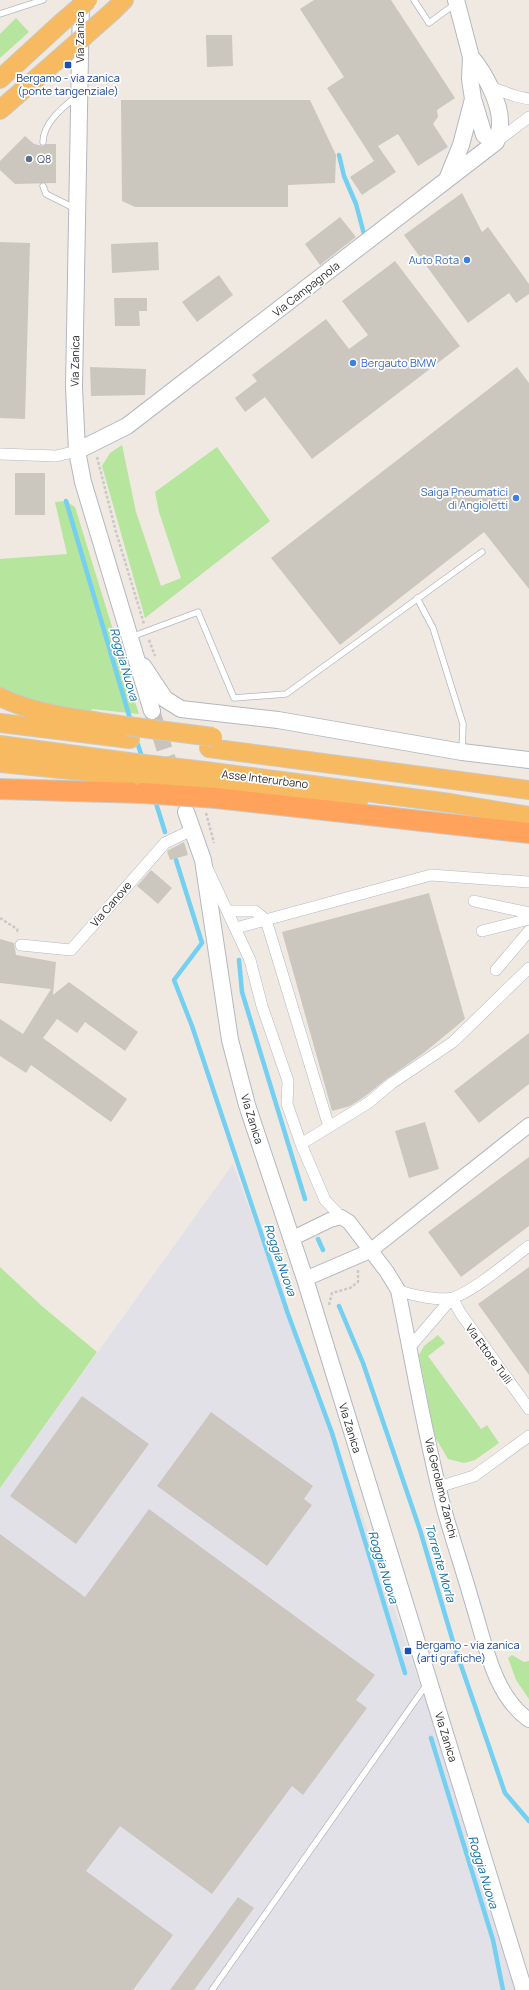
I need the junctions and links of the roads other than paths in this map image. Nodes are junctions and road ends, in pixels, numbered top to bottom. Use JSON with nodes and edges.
{"nodes":[{"id":1,"x":43,"y":0,"type":"edge"},
{"id":2,"x":81,"y":0,"type":"edge"},
{"id":3,"x":88,"y":0,"type":"edge"},
{"id":4,"x":414,"y":0,"type":"edge"},
{"id":5,"x":457,"y":1,"type":"edge"},
{"id":6,"x":118,"y":5,"type":"edge"},
{"id":7,"x":0,"y":14,"type":"edge"},
{"id":8,"x":471,"y":56,"type":"junction"},
{"id":9,"x":0,"y":80,"type":"edge"},
{"id":10,"x":490,"y":87,"type":"junction"},
{"id":11,"x":80,"y":93,"type":"junction"},
{"id":12,"x":473,"y":99,"type":"junction"},
{"id":13,"x":529,"y":99,"type":"edge"},
{"id":14,"x":2,"y":109,"type":"edge"},
{"id":15,"x":529,"y":117,"type":"edge"},
{"id":16,"x":43,"y":142,"type":"dead end"},
{"id":17,"x":496,"y":142,"type":"junction"},
{"id":18,"x":448,"y":178,"type":"junction"},
{"id":19,"x":43,"y":186,"type":"dead end"},
{"id":20,"x":79,"y":211,"type":"junction"},
{"id":21,"x":76,"y":451,"type":"junction"},
{"id":22,"x":0,"y":454,"type":"edge"},
{"id":23,"x":482,"y":552,"type":"dead end"},
{"id":24,"x":417,"y":598,"type":"junction"},
{"id":25,"x":129,"y":638,"type":"junction"},
{"id":26,"x":134,"y":657,"type":"junction"},
{"id":27,"x":0,"y":697,"type":"edge"},
{"id":28,"x":152,"y":711,"type":"tunnel mouth"},
{"id":29,"x":0,"y":722,"type":"edge"},
{"id":30,"x":128,"y":732,"type":"junction"},
{"id":31,"x":0,"y":745,"type":"edge"},
{"id":32,"x":462,"y":752,"type":"junction"},
{"id":33,"x":529,"y":760,"type":"edge"},
{"id":34,"x":0,"y":763,"type":"edge"},
{"id":35,"x":140,"y":778,"type":"junction"},
{"id":36,"x":0,"y":789,"type":"edge"},
{"id":37,"x":208,"y":790,"type":"junction"},
{"id":38,"x":529,"y":790,"type":"edge"},
{"id":39,"x":186,"y":812,"type":"dead end"},
{"id":40,"x":528,"y":822,"type":"edge"},
{"id":41,"x":192,"y":830,"type":"junction"},
{"id":42,"x":202,"y":860,"type":"junction"},
{"id":43,"x":529,"y":882,"type":"edge"},
{"id":44,"x":474,"y":901,"type":"dead end"},
{"id":45,"x":228,"y":911,"type":"junction"},
{"id":46,"x":529,"y":913,"type":"edge"},
{"id":47,"x":529,"y":919,"type":"edge"},
{"id":48,"x":266,"y":920,"type":"junction"},
{"id":49,"x":236,"y":928,"type":"junction"},
{"id":50,"x":482,"y":931,"type":"dead end"},
{"id":51,"x":529,"y":931,"type":"edge"},
{"id":52,"x":21,"y":945,"type":"road end"},
{"id":53,"x":529,"y":968,"type":"edge"},
{"id":54,"x":496,"y":970,"type":"dead end"},
{"id":55,"x":529,"y":1125,"type":"edge"},
{"id":56,"x":329,"y":1127,"type":"junction"},
{"id":57,"x":301,"y":1144,"type":"junction"},
{"id":58,"x":341,"y":1217,"type":"junction"},
{"id":59,"x":291,"y":1239,"type":"junction"},
{"id":60,"x":529,"y":1246,"type":"edge"},
{"id":61,"x":370,"y":1250,"type":"junction"},
{"id":62,"x":305,"y":1279,"type":"junction"},
{"id":63,"x":398,"y":1290,"type":"junction"},
{"id":64,"x":452,"y":1298,"type":"junction"},
{"id":65,"x":410,"y":1347,"type":"junction"},
{"id":66,"x":529,"y":1409,"type":"edge"},
{"id":67,"x":529,"y":1436,"type":"edge"},
{"id":68,"x":438,"y":1486,"type":"junction"},
{"id":69,"x":428,"y":1682,"type":"junction"},
{"id":70,"x":529,"y":1720,"type":"edge"},
{"id":71,"x":212,"y":1990,"type":"edge"},
{"id":72,"x":524,"y":1990,"type":"edge"}],
"edges":[{"from":1,"to":7,"type":"lane"},
{"from":2,"to":11,"type":"main road","name":"Via Zanica"},
{"from":3,"to":9,"type":"highway","bridge":true},
{"from":4,"to":5,"type":"lane"},
{"from":5,"to":8,"type":"main road"},
{"from":6,"to":14,"type":"highway","bridge":true},
{"from":8,"to":10,"type":"main road"},
{"from":8,"to":12,"type":"main road"},
{"from":10,"to":13,"type":"street"},
{"from":10,"to":17,"type":"main road"},
{"from":11,"to":16,"type":"lane"},
{"from":11,"to":20,"type":"main road","name":"Via Zanica"},
{"from":12,"to":17,"type":"main road"},
{"from":12,"to":18,"type":"main road"},
{"from":15,"to":17,"type":"street","name":"Via Campagnola"},
{"from":17,"to":18,"type":"main road","name":"Via Campagnola"},
{"from":18,"to":21,"type":"main road","name":"Via Campagnola"},
{"from":19,"to":20,"type":"lane"},
{"from":20,"to":21,"type":"main road","name":"Via Zanica"},
{"from":21,"to":22,"type":"street"},
{"from":21,"to":25,"type":"main road","name":"Via Zanica"},
{"from":23,"to":24,"type":"lane"},
{"from":24,"to":25,"type":"lane"},
{"from":24,"to":32,"type":"lane"},
{"from":25,"to":26,"type":"main road","name":"Via Zanica"},
{"from":26,"to":28,"type":"main road","name":"Via Zanica"},
{"from":26,"to":32,"type":"main road"},
{"from":27,"to":30,"type":"highway"},
{"from":29,"to":30,"type":"highway"},
{"from":30,"to":38,"type":"highway"},
{"from":31,"to":35,"type":"highway","name":"Asse Interurbano"},
{"from":32,"to":33,"type":"main road"},
{"from":34,"to":35,"type":"highway"},
{"from":35,"to":36,"type":"highway"},
{"from":35,"to":37,"type":"highway","bridge":true},
{"from":35,"to":37,"type":"highway","name":"Asse Interurbano","bridge":true},
{"from":37,"to":40,"type":"highway","name":"Asse Interurbano"},
{"from":37,"to":40,"type":"highway"},
{"from":39,"to":41,"type":"main road","name":"Via Zanica"},
{"from":41,"to":42,"type":"main road","name":"Via Zanica"},
{"from":41,"to":52,"type":"street","name":"Via Canove"},
{"from":42,"to":45,"type":"street","name":"Via Zanica"},
{"from":42,"to":59,"type":"main road","name":"Via Zanica"},
{"from":43,"to":48,"type":"street"},
{"from":44,"to":46,"type":"street"},
{"from":45,"to":48,"type":"street"},
{"from":45,"to":49,"type":"street","name":"Via Zanica"},
{"from":47,"to":50,"type":"street"},
{"from":48,"to":49,"type":"street"},
{"from":48,"to":56,"type":"street"},
{"from":49,"to":57,"type":"street","name":"Via Zanica"},
{"from":51,"to":54,"type":"street"},
{"from":53,"to":56,"type":"street"},
{"from":55,"to":61,"type":"street"},
{"from":56,"to":57,"type":"street"},
{"from":57,"to":58,"type":"street","name":"Via Zanica"},
{"from":58,"to":59,"type":"street"},
{"from":58,"to":61,"type":"street","name":"Via Gerolamo Zanchi"},
{"from":59,"to":62,"type":"main road","name":"Via Zanica"},
{"from":60,"to":64,"type":"street"},
{"from":61,"to":62,"type":"street"},
{"from":61,"to":63,"type":"street","name":"Via Gerolamo Zanchi"},
{"from":62,"to":69,"type":"main road","name":"Via Zanica"},
{"from":63,"to":64,"type":"street"},
{"from":63,"to":65,"type":"street","name":"Via Gerolamo Zanchi"},
{"from":64,"to":65,"type":"street"},
{"from":64,"to":66,"type":"street","name":"Via Ettore Tulli"},
{"from":65,"to":68,"type":"street","name":"Via Gerolamo Zanchi"},
{"from":67,"to":68,"type":"street"},
{"from":68,"to":70,"type":"street","name":"Via Gerolamo Zanchi"},
{"from":69,"to":71,"type":"lane"},
{"from":69,"to":72,"type":"main road","name":"Via Zanica"}]}
